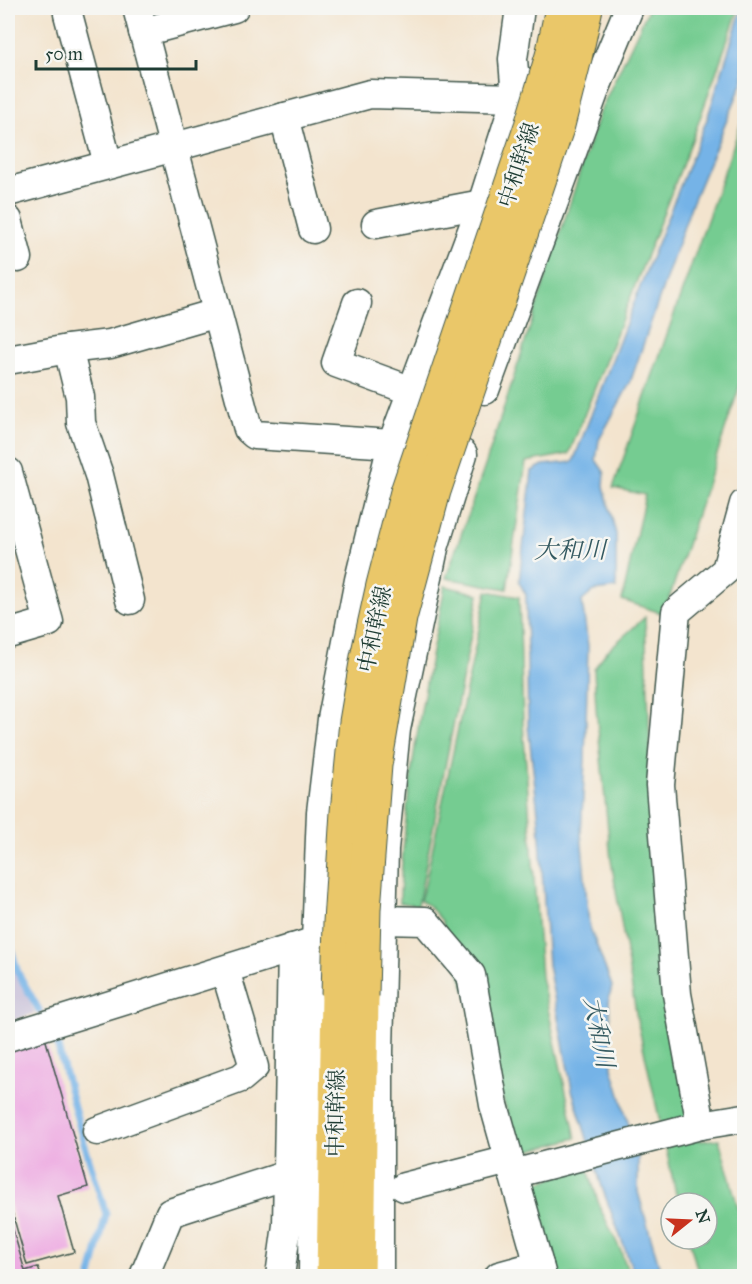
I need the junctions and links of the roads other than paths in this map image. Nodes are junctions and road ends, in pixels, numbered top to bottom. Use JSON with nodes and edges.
{"nodes":[{"id":1,"x":234,"y":8,"type":"edge"},
{"id":2,"x":520,"y":8,"type":"edge"},
{"id":3,"x":539,"y":8,"type":"edge"},
{"id":4,"x":562,"y":8,"type":"edge"},
{"id":5,"x":586,"y":8,"type":"edge"},
{"id":6,"x":612,"y":8,"type":"edge"},
{"id":7,"x":629,"y":8,"type":"edge"},
{"id":8,"x":68,"y":14,"type":"dead end"},
{"id":9,"x":140,"y":20,"type":"edge"},
{"id":10,"x":595,"y":90,"type":"junction"},
{"id":11,"x":516,"y":98,"type":"junction"},
{"id":12,"x":284,"y":117,"type":"junction"},
{"id":13,"x":173,"y":146,"type":"junction"},
{"id":14,"x":108,"y":165,"type":"junction"},
{"id":15,"x":8,"y":192,"type":"edge"},
{"id":16,"x":482,"y":204,"type":"junction"},
{"id":17,"x":8,"y":220,"type":"edge"},
{"id":18,"x":376,"y":224,"type":"dead end"},
{"id":19,"x":313,"y":229,"type":"dead end"},
{"id":20,"x":18,"y":258,"type":"dead end"},
{"id":21,"x":357,"y":303,"type":"dead end"},
{"id":22,"x":217,"y":313,"type":"junction"},
{"id":23,"x":68,"y":349,"type":"junction"},
{"id":24,"x":8,"y":360,"type":"edge"},
{"id":25,"x":412,"y":391,"type":"junction"},
{"id":26,"x":392,"y":444,"type":"junction"},
{"id":27,"x":8,"y":472,"type":"edge"},
{"id":28,"x":744,"y":504,"type":"edge"},
{"id":29,"x":130,"y":600,"type":"dead end"},
{"id":30,"x":8,"y":634,"type":"edge"},
{"id":31,"x":382,"y":920,"type":"junction"},
{"id":32,"x":304,"y":945,"type":"junction"},
{"id":33,"x":225,"y":970,"type":"junction"},
{"id":34,"x":350,"y":995,"type":"junction"},
{"id":35,"x":8,"y":1037,"type":"edge"},
{"id":36,"x":744,"y":1118,"type":"edge"},
{"id":37,"x":701,"y":1125,"type":"junction"},
{"id":38,"x":97,"y":1131,"type":"dead end"},
{"id":39,"x":511,"y":1167,"type":"junction"},
{"id":40,"x":287,"y":1175,"type":"junction"},
{"id":41,"x":404,"y":1187,"type":"dead end"},
{"id":42,"x":540,"y":1271,"type":"edge"},
{"id":43,"x":317,"y":1275,"type":"edge"},
{"id":44,"x":144,"y":1276,"type":"edge"},
{"id":45,"x":280,"y":1276,"type":"edge"},
{"id":46,"x":358,"y":1276,"type":"edge"},
{"id":47,"x":379,"y":1276,"type":"edge"},
{"id":48,"x":499,"y":1276,"type":"edge"}],
"edges":[{"from":1,"to":9,"type":"street"},
{"from":2,"to":11,"type":"street"},
{"from":3,"to":11,"type":"street"},
{"from":4,"to":34,"type":"main road","name":"中和幹線","bridge":true},
{"from":5,"to":34,"type":"main road","name":"中和幹線","bridge":true},
{"from":6,"to":10,"type":"street"},
{"from":7,"to":10,"type":"street"},
{"from":8,"to":14,"type":"street"},
{"from":9,"to":13,"type":"street"},
{"from":10,"to":31,"type":"street"},
{"from":11,"to":12,"type":"street"},
{"from":11,"to":16,"type":"street"},
{"from":12,"to":13,"type":"street"},
{"from":12,"to":19,"type":"street"},
{"from":13,"to":14,"type":"street"},
{"from":13,"to":22,"type":"street"},
{"from":14,"to":15,"type":"street"},
{"from":16,"to":18,"type":"street"},
{"from":16,"to":25,"type":"street"},
{"from":17,"to":20,"type":"street"},
{"from":21,"to":25,"type":"street"},
{"from":22,"to":23,"type":"street"},
{"from":22,"to":26,"type":"street"},
{"from":23,"to":24,"type":"street"},
{"from":23,"to":29,"type":"street"},
{"from":25,"to":26,"type":"street"},
{"from":26,"to":32,"type":"street"},
{"from":27,"to":30,"type":"street"},
{"from":28,"to":37,"type":"street"},
{"from":31,"to":39,"type":"street"},
{"from":31,"to":47,"type":"street"},
{"from":32,"to":33,"type":"street"},
{"from":32,"to":40,"type":"street"},
{"from":32,"to":43,"type":"street"},
{"from":33,"to":35,"type":"street"},
{"from":33,"to":38,"type":"street"},
{"from":34,"to":43,"type":"main road","name":"中和幹線"},
{"from":34,"to":46,"type":"main road","name":"中和幹線"},
{"from":36,"to":37,"type":"street"},
{"from":37,"to":39,"type":"street"},
{"from":39,"to":41,"type":"street"},
{"from":39,"to":42,"type":"street"},
{"from":40,"to":44,"type":"street"},
{"from":40,"to":45,"type":"street"},
{"from":42,"to":48,"type":"street"}]}
